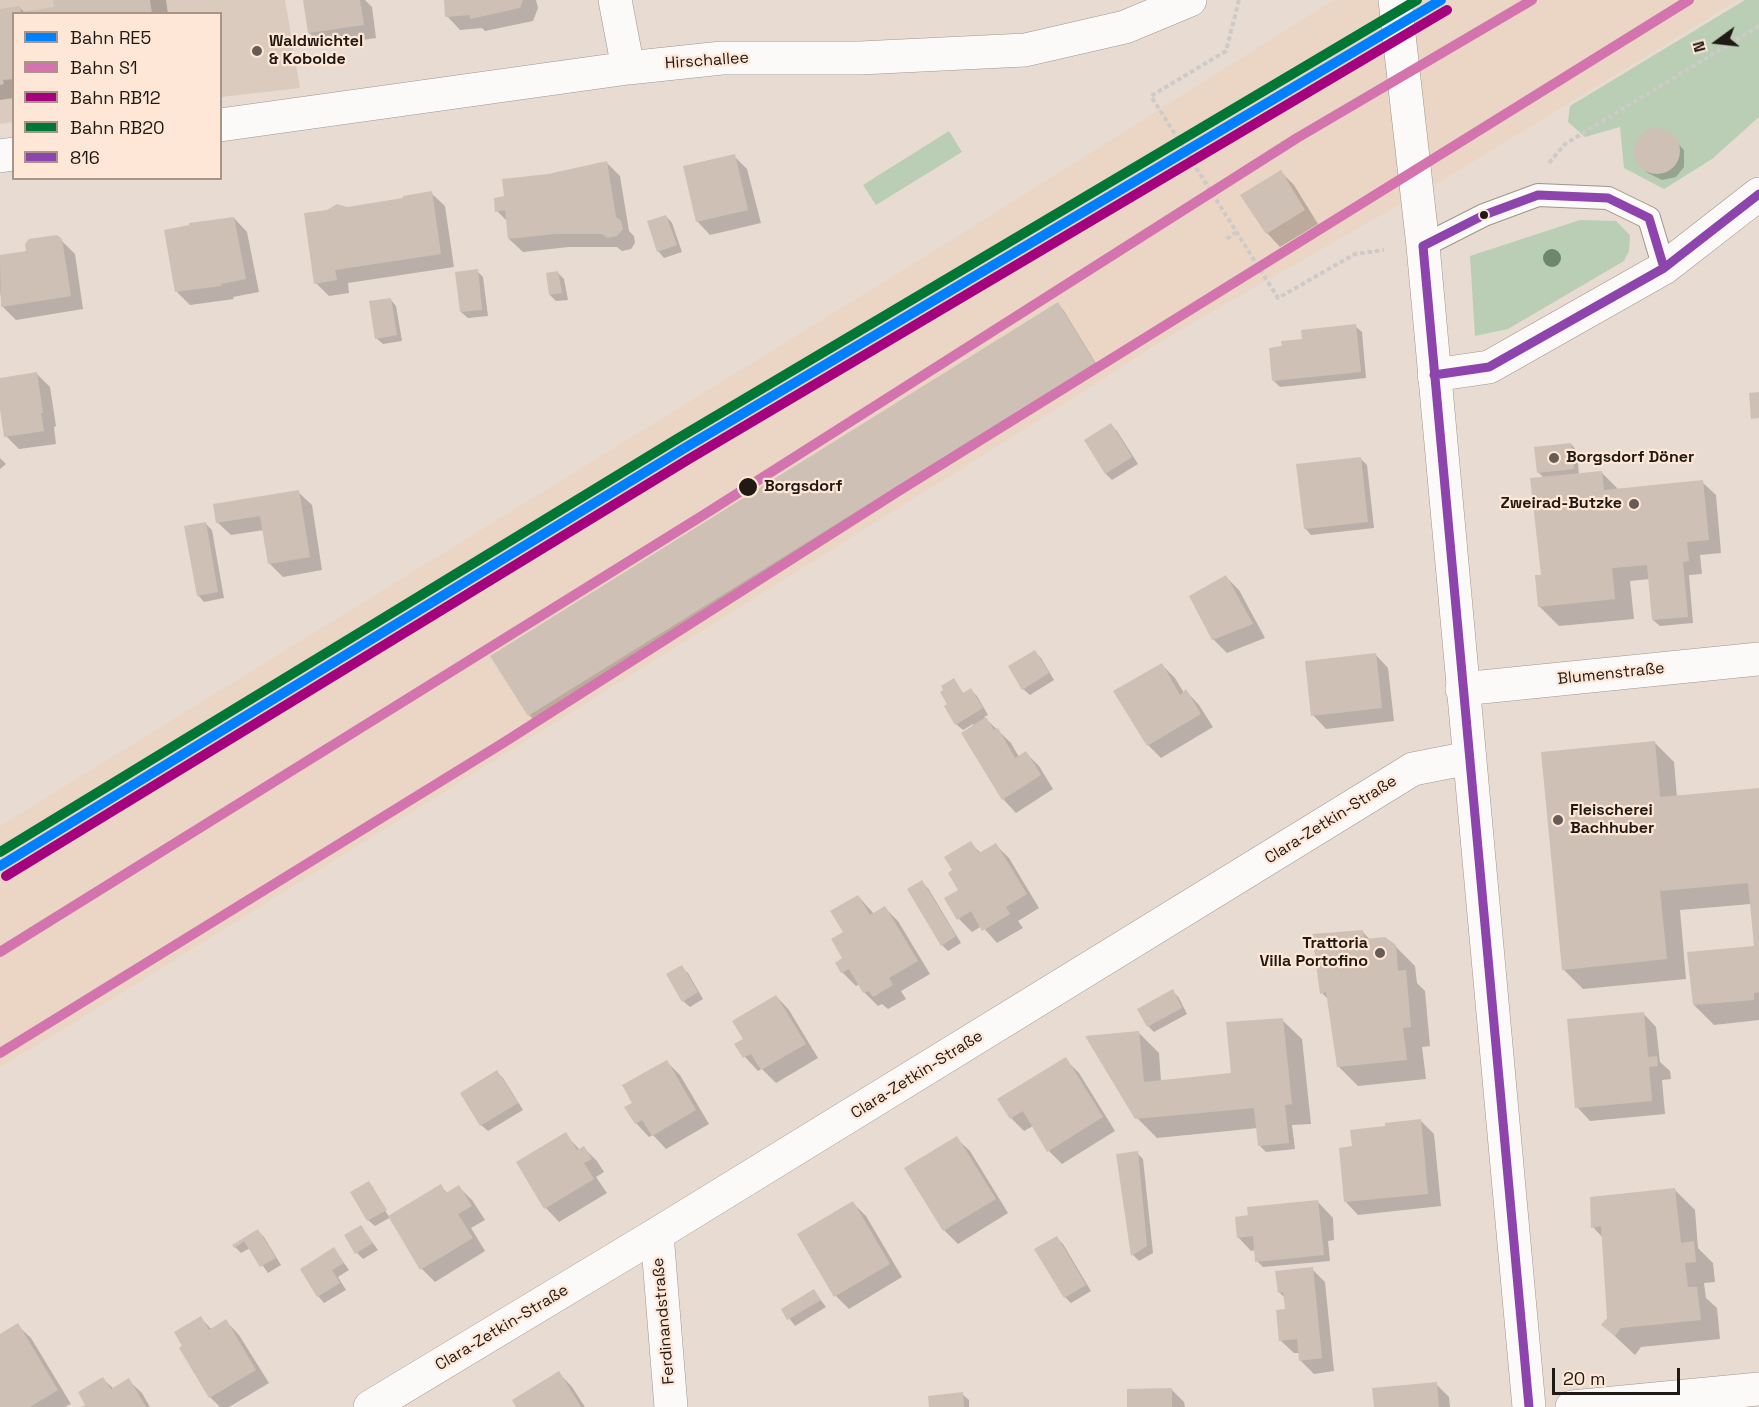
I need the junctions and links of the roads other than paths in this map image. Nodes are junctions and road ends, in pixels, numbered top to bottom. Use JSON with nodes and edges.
{"nodes":[{"id":1,"x":615,"y":0,"type":"edge"},
{"id":2,"x":1190,"y":0,"type":"edge"},
{"id":3,"x":1395,"y":0,"type":"edge"},
{"id":4,"x":628,"y":69,"type":"junction"},
{"id":5,"x":222,"y":125,"type":"edge"},
{"id":6,"x":1759,"y":194,"type":"edge"},
{"id":7,"x":1423,"y":246,"type":"junction"},
{"id":8,"x":1664,"y":268,"type":"junction"},
{"id":9,"x":1434,"y":375,"type":"junction"},
{"id":10,"x":1759,"y":659,"type":"edge"},
{"id":11,"x":1462,"y":688,"type":"junction"},
{"id":12,"x":1469,"y":758,"type":"junction"},
{"id":13,"x":657,"y":1234,"type":"junction"},
{"id":14,"x":1759,"y":1389,"type":"edge"},
{"id":15,"x":370,"y":1407,"type":"edge"},
{"id":16,"x":671,"y":1407,"type":"edge"},
{"id":17,"x":1529,"y":1407,"type":"edge"},
{"id":18,"x":1572,"y":1407,"type":"edge"}],
"edges":[{"from":1,"to":4,"type":"street"},
{"from":2,"to":4,"type":"street","name":"Hirschallee"},
{"from":3,"to":7,"type":"street"},
{"from":4,"to":5,"type":"street","name":"Hirschallee"},
{"from":6,"to":8,"type":"street"},
{"from":7,"to":8,"type":"lane"},
{"from":7,"to":9,"type":"street"},
{"from":8,"to":9,"type":"street"},
{"from":9,"to":11,"type":"street"},
{"from":10,"to":11,"type":"street","name":"Blumenstraße"},
{"from":11,"to":12,"type":"street"},
{"from":12,"to":13,"type":"street","name":"Clara-Zetkin-Straße"},
{"from":12,"to":17,"type":"street"},
{"from":13,"to":15,"type":"street","name":"Clara-Zetkin-Straße"},
{"from":13,"to":16,"type":"street","name":"Ferdinandstraße"},
{"from":14,"to":18,"type":"street"}]}
